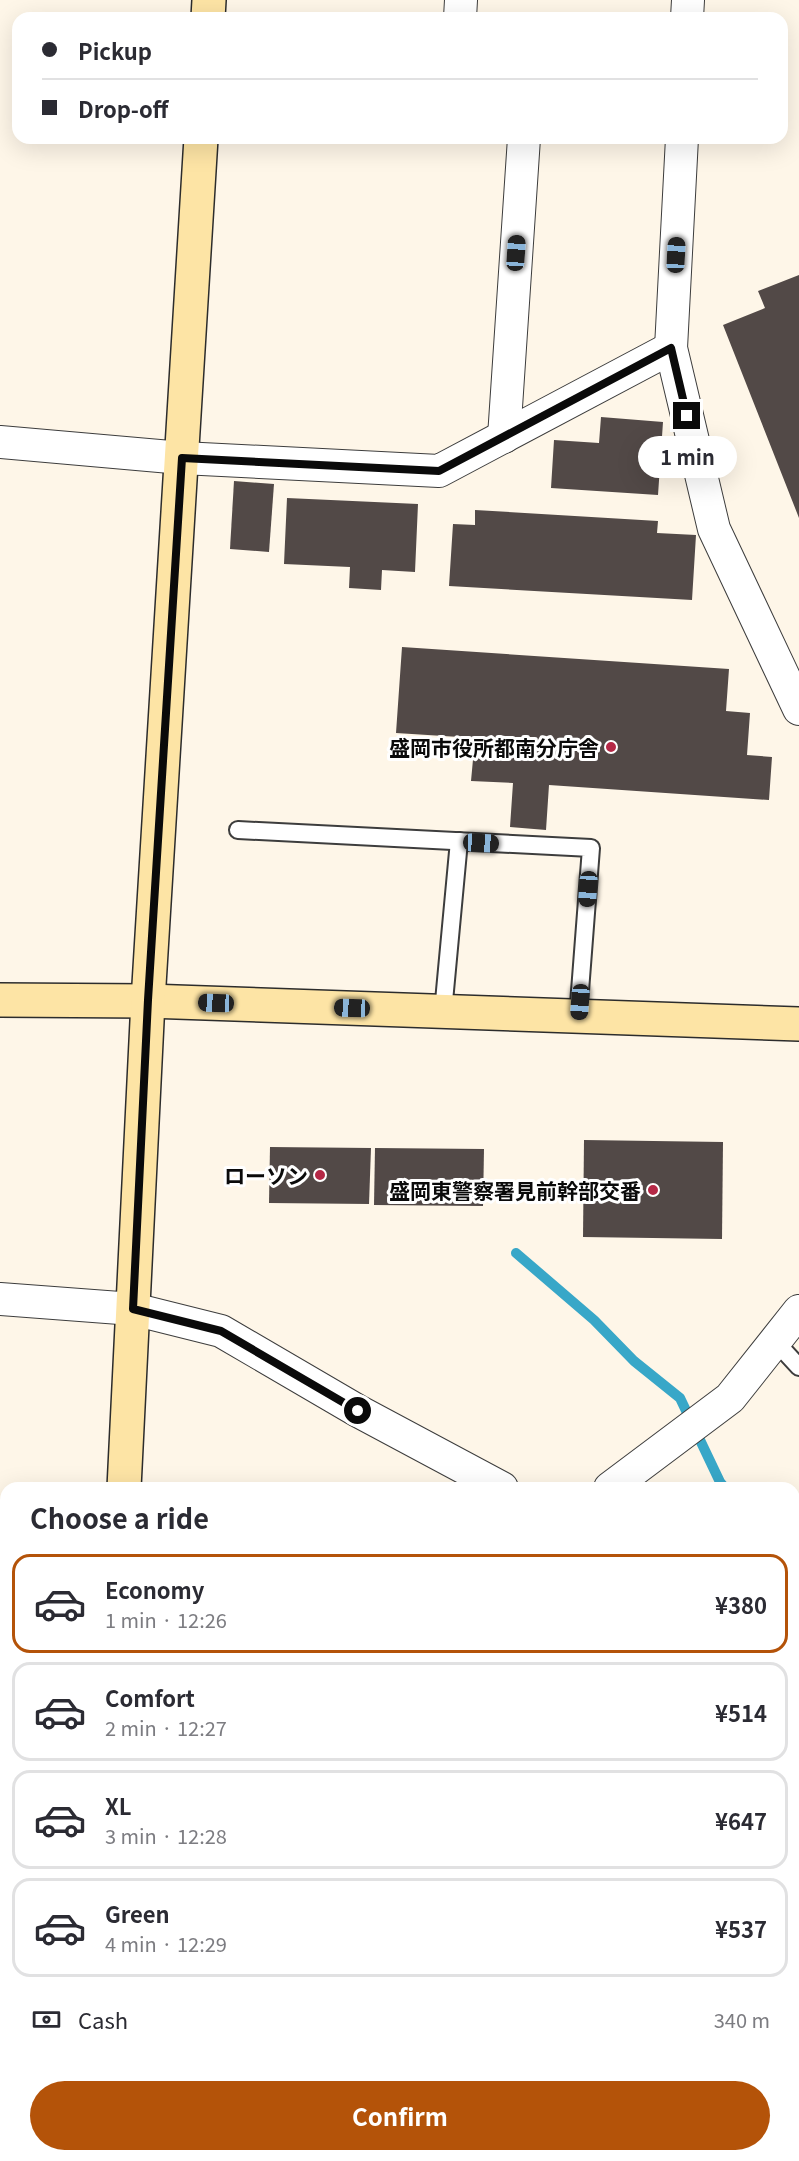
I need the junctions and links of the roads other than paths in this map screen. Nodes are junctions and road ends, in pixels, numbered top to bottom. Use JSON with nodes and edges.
{"nodes":[{"id":1,"x":201,"y":144,"type":"edge"},
{"id":2,"x":524,"y":144,"type":"edge"},
{"id":3,"x":682,"y":144,"type":"edge"},
{"id":4,"x":671,"y":348,"type":"junction"},
{"id":5,"x":504,"y":436,"type":"junction"},
{"id":6,"x":0,"y":441,"type":"edge"},
{"id":7,"x":182,"y":458,"type":"junction"},
{"id":8,"x":799,"y":709,"type":"edge"},
{"id":9,"x":238,"y":830,"type":"dead end"},
{"id":10,"x":459,"y":842,"type":"junction"},
{"id":11,"x":0,"y":999,"type":"edge"},
{"id":12,"x":148,"y":1000,"type":"junction"},
{"id":13,"x":443,"y":1012,"type":"junction"},
{"id":14,"x":579,"y":1017,"type":"junction"},
{"id":15,"x":799,"y":1024,"type":"edge"},
{"id":16,"x":0,"y":1299,"type":"edge"},
{"id":17,"x":133,"y":1309,"type":"junction"},
{"id":18,"x":799,"y":1311,"type":"edge"},
{"id":19,"x":775,"y":1341,"type":"junction"},
{"id":20,"x":799,"y":1367,"type":"edge"},
{"id":21,"x":124,"y":1482,"type":"edge"},
{"id":22,"x":491,"y":1482,"type":"edge"},
{"id":23,"x":618,"y":1482,"type":"edge"}],
"edges":[{"from":1,"to":7,"type":"street"},
{"from":2,"to":5,"type":"street"},
{"from":3,"to":4,"type":"street"},
{"from":4,"to":5,"type":"street"},
{"from":4,"to":8,"type":"street"},
{"from":5,"to":7,"type":"street"},
{"from":6,"to":7,"type":"street"},
{"from":7,"to":12,"type":"street"},
{"from":9,"to":10,"type":"lane"},
{"from":10,"to":13,"type":"lane"},
{"from":10,"to":14,"type":"lane"},
{"from":11,"to":12,"type":"street"},
{"from":12,"to":13,"type":"street"},
{"from":12,"to":17,"type":"street"},
{"from":13,"to":14,"type":"street"},
{"from":14,"to":15,"type":"street"},
{"from":16,"to":17,"type":"street"},
{"from":17,"to":21,"type":"street"},
{"from":17,"to":22,"type":"street"},
{"from":18,"to":19,"type":"street"},
{"from":19,"to":20,"type":"lane"},
{"from":19,"to":23,"type":"street"}]}
